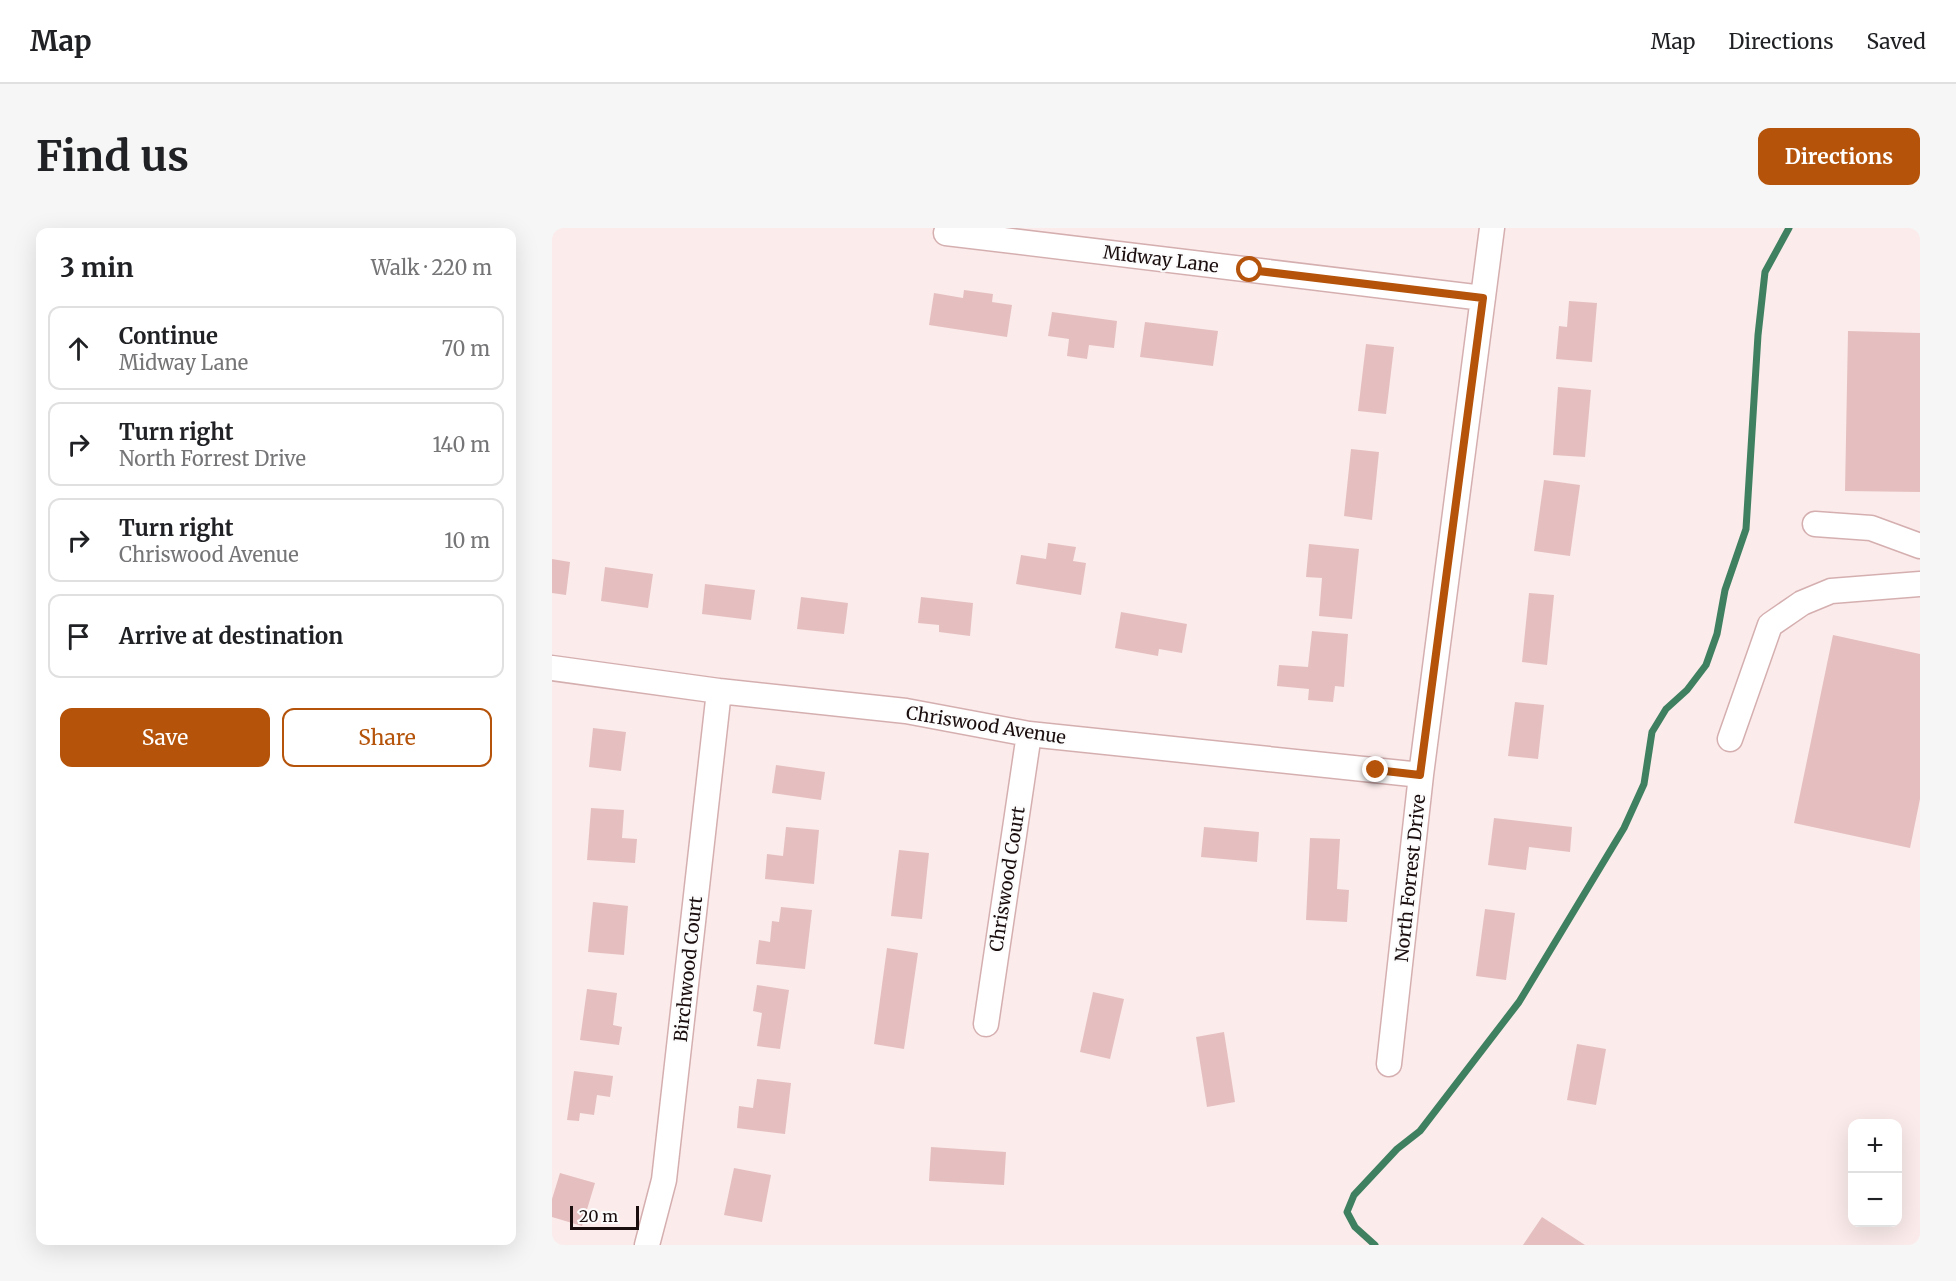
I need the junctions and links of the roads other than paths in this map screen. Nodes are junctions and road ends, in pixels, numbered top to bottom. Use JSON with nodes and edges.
{"nodes":[{"id":1,"x":1492,"y":228,"type":"edge"},
{"id":2,"x":946,"y":233,"type":"dead end"},
{"id":3,"x":1483,"y":298,"type":"junction"},
{"id":4,"x":1815,"y":524,"type":"dead end"},
{"id":5,"x":1920,"y":546,"type":"edge"},
{"id":6,"x":1920,"y":584,"type":"edge"},
{"id":7,"x":552,"y":668,"type":"edge"},
{"id":8,"x":719,"y":690,"type":"junction"},
{"id":9,"x":1029,"y":734,"type":"junction"},
{"id":10,"x":1730,"y":739,"type":"dead end"},
{"id":11,"x":1420,"y":775,"type":"junction"},
{"id":12,"x":986,"y":1024,"type":"dead end"},
{"id":13,"x":1389,"y":1064,"type":"dead end"},
{"id":14,"x":647,"y":1245,"type":"edge"}],
"edges":[{"from":1,"to":3,"type":"street","name":"North Forrest Drive"},
{"from":2,"to":3,"type":"street","name":"Midway Lane"},
{"from":3,"to":11,"type":"street","name":"North Forrest Drive"},
{"from":4,"to":5,"type":"street"},
{"from":6,"to":10,"type":"street"},
{"from":7,"to":8,"type":"street","name":"Chriswood Avenue"},
{"from":8,"to":9,"type":"street","name":"Chriswood Avenue"},
{"from":8,"to":14,"type":"street","name":"Birchwood Court"},
{"from":9,"to":11,"type":"street","name":"Chriswood Avenue"},
{"from":9,"to":12,"type":"street","name":"Chriswood Court"},
{"from":11,"to":13,"type":"street","name":"North Forrest Drive"}]}
